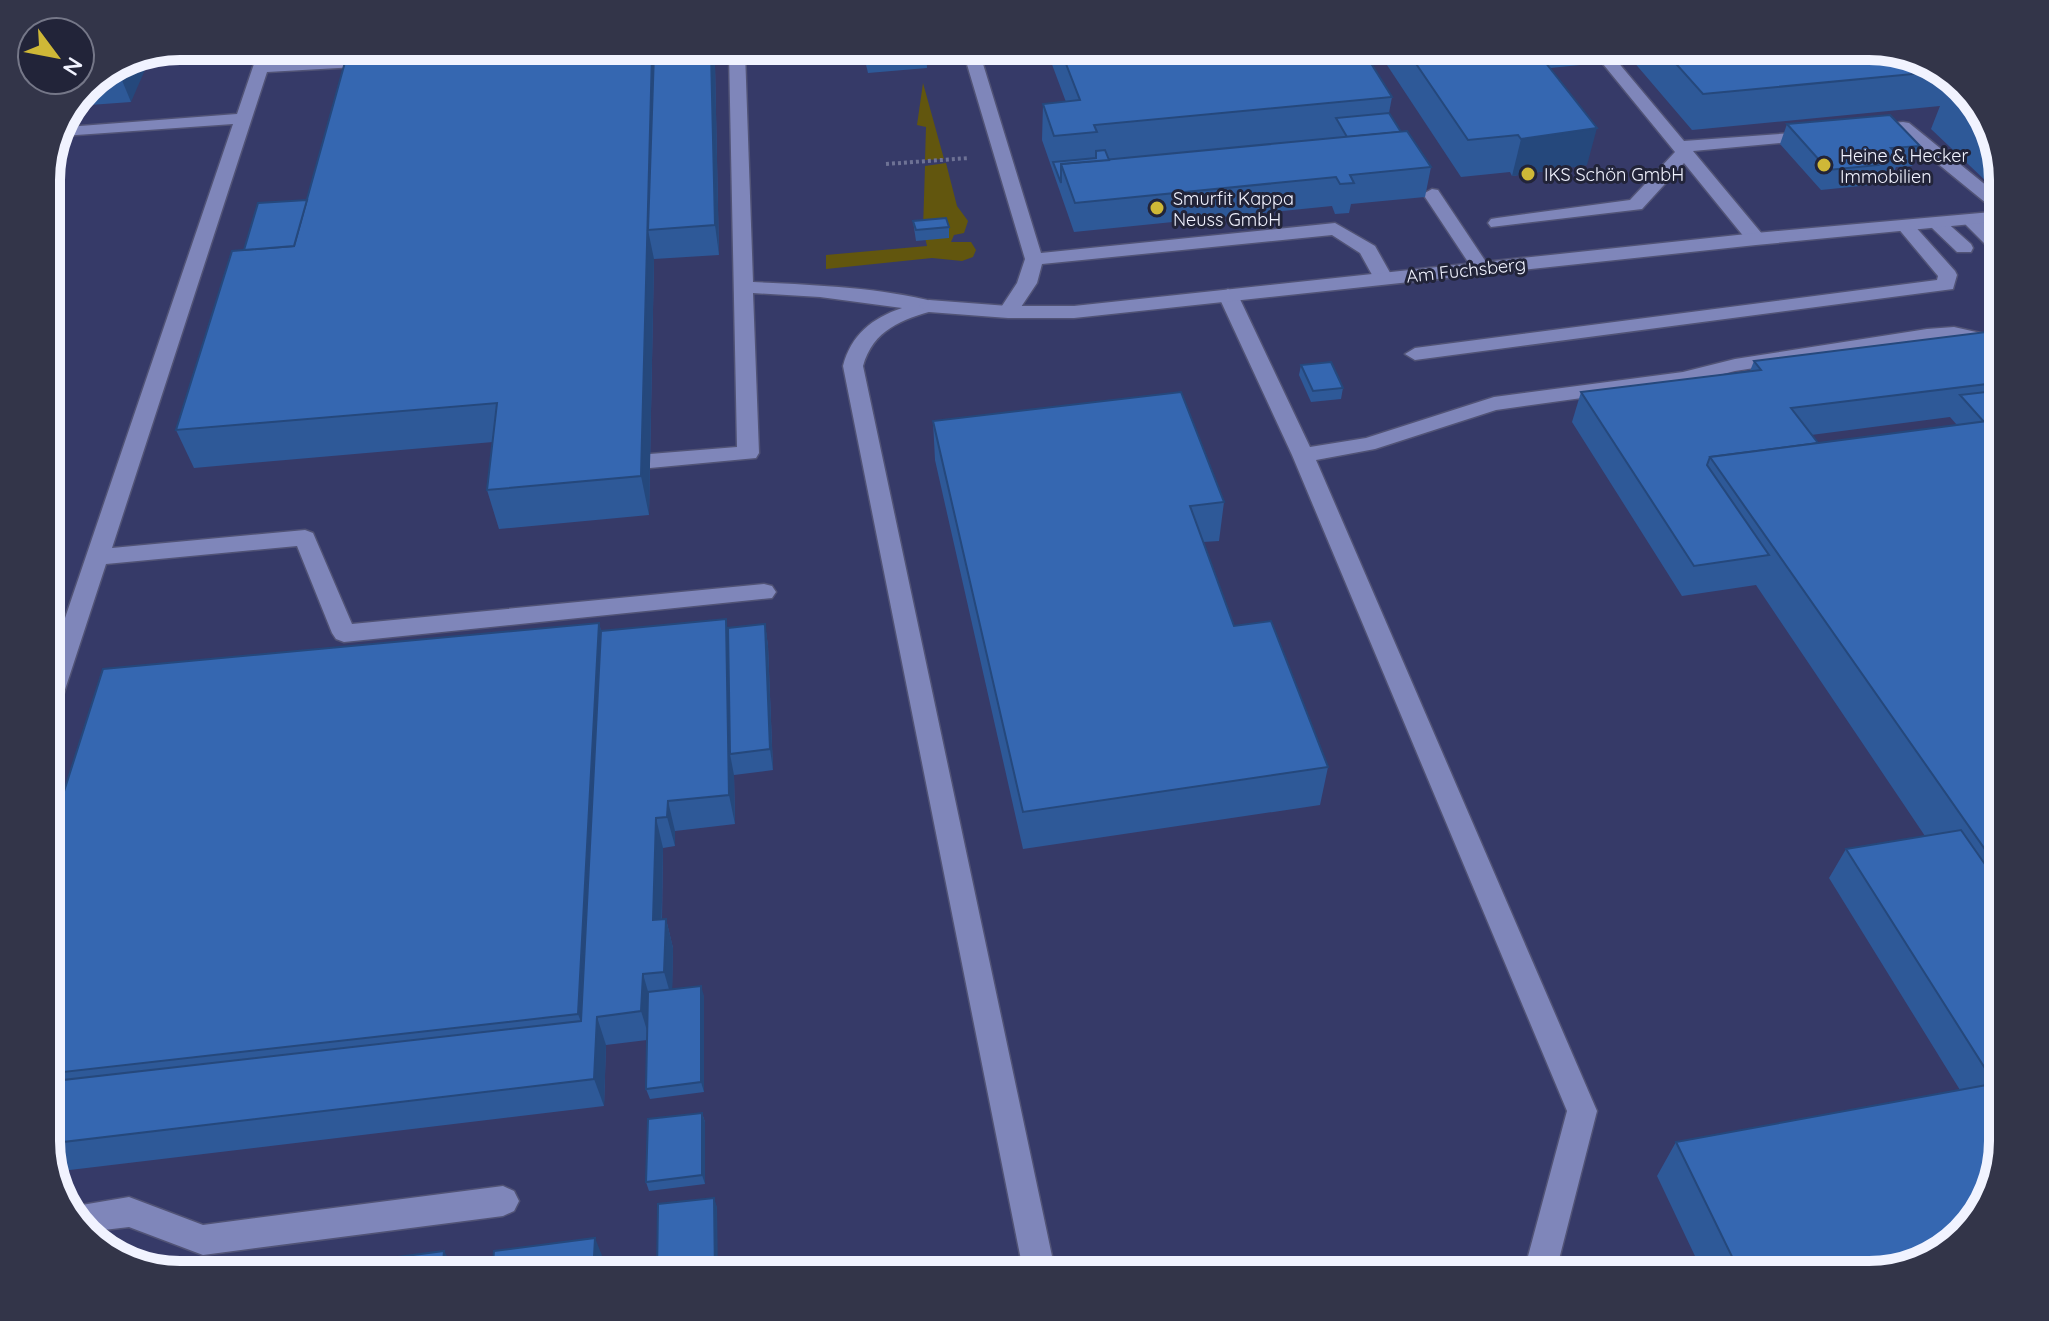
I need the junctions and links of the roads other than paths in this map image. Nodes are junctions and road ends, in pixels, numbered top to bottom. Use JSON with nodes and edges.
{"nodes":[{"id":1,"x":385,"y":60,"type":"edge"},
{"id":2,"x":737,"y":60,"type":"edge"},
{"id":3,"x":974,"y":60,"type":"edge"},
{"id":4,"x":1608,"y":60,"type":"edge"},
{"id":5,"x":263,"y":62,"type":"edge"},
{"id":6,"x":246,"y":118,"type":"junction"},
{"id":7,"x":70,"y":132,"type":"edge"},
{"id":8,"x":1683,"y":150,"type":"junction"},
{"id":9,"x":1432,"y":194,"type":"edge"},
{"id":10,"x":1989,"y":197,"type":"edge"},
{"id":11,"x":1989,"y":218,"type":"edge"},
{"id":12,"x":1972,"y":221,"type":"junction"},
{"id":13,"x":1497,"y":223,"type":"dead end"},
{"id":14,"x":1938,"y":224,"type":"junction"},
{"id":15,"x":1906,"y":227,"type":"junction"},
{"id":16,"x":1989,"y":237,"type":"edge"},
{"id":17,"x":1756,"y":239,"type":"junction"},
{"id":18,"x":1964,"y":248,"type":"dead end"},
{"id":19,"x":1034,"y":259,"type":"junction"},
{"id":20,"x":1481,"y":268,"type":"junction"},
{"id":21,"x":1383,"y":278,"type":"junction"},
{"id":22,"x":744,"y":287,"type":"junction"},
{"id":23,"x":1228,"y":295,"type":"junction"},
{"id":24,"x":929,"y":306,"type":"junction"},
{"id":25,"x":1008,"y":312,"type":"junction"},
{"id":26,"x":1989,"y":341,"type":"edge"},
{"id":27,"x":1415,"y":354,"type":"dead end"},
{"id":28,"x":1303,"y":455,"type":"junction"},
{"id":29,"x":650,"y":461,"type":"dead end"},
{"id":30,"x":98,"y":557,"type":"junction"},
{"id":31,"x":764,"y":592,"type":"dead end"},
{"id":32,"x":60,"y":670,"type":"edge"},
{"id":33,"x":503,"y":1201,"type":"dead end"},
{"id":34,"x":88,"y":1217,"type":"edge"},
{"id":35,"x":1037,"y":1261,"type":"edge"},
{"id":36,"x":1543,"y":1261,"type":"edge"}],
"edges":[{"from":1,"to":5,"type":"street"},
{"from":2,"to":22,"type":"street"},
{"from":3,"to":19,"type":"street"},
{"from":4,"to":8,"type":"street"},
{"from":5,"to":6,"type":"street"},
{"from":6,"to":7,"type":"street"},
{"from":6,"to":30,"type":"street"},
{"from":8,"to":10,"type":"street"},
{"from":8,"to":13,"type":"street"},
{"from":8,"to":17,"type":"street"},
{"from":9,"to":20,"type":"street"},
{"from":11,"to":12,"type":"street","name":"Am Fuchsberg"},
{"from":12,"to":14,"type":"street","name":"Am Fuchsberg"},
{"from":12,"to":16,"type":"street"},
{"from":14,"to":15,"type":"street","name":"Am Fuchsberg"},
{"from":14,"to":18,"type":"street"},
{"from":15,"to":17,"type":"street","name":"Am Fuchsberg"},
{"from":15,"to":27,"type":"street"},
{"from":17,"to":20,"type":"street","name":"Am Fuchsberg"},
{"from":19,"to":21,"type":"street"},
{"from":19,"to":25,"type":"street"},
{"from":20,"to":21,"type":"street","name":"Am Fuchsberg"},
{"from":21,"to":23,"type":"street","name":"Am Fuchsberg"},
{"from":22,"to":24,"type":"street","name":"Am Fuchsberg"},
{"from":22,"to":29,"type":"street"},
{"from":23,"to":25,"type":"street","name":"Am Fuchsberg"},
{"from":23,"to":28,"type":"street"},
{"from":24,"to":25,"type":"street","name":"Am Fuchsberg"},
{"from":24,"to":35,"type":"street"},
{"from":26,"to":28,"type":"street"},
{"from":28,"to":36,"type":"street"},
{"from":30,"to":31,"type":"street"},
{"from":30,"to":32,"type":"street"},
{"from":33,"to":34,"type":"street"}]}
